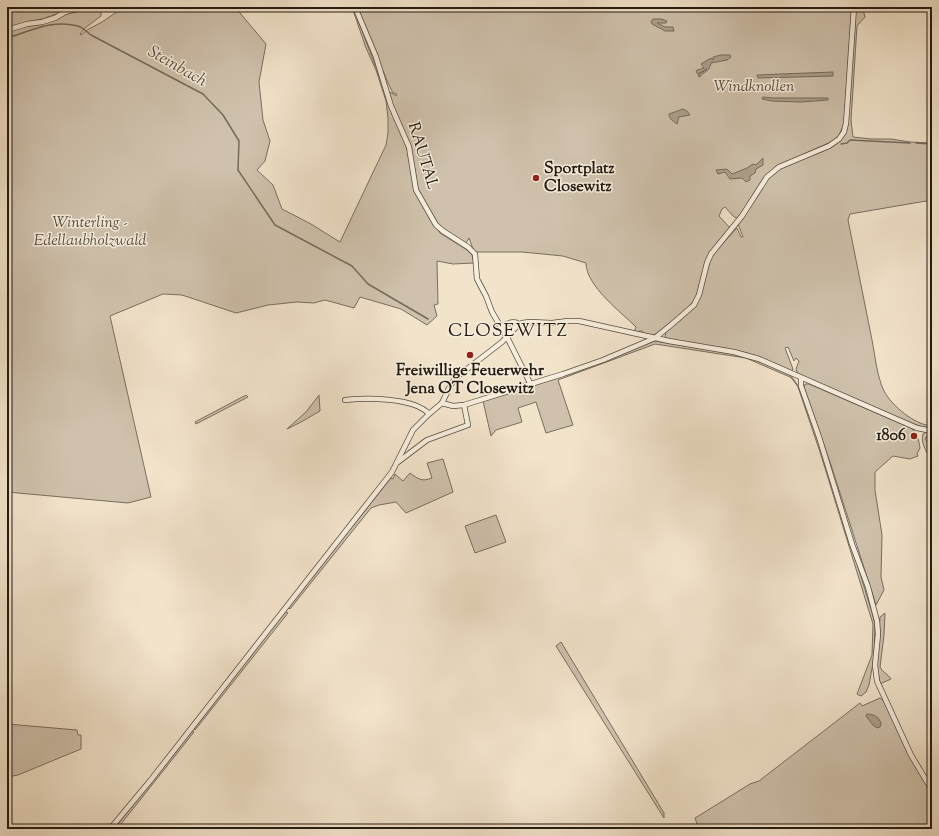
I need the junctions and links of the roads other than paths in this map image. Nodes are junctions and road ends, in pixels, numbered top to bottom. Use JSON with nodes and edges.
{"nodes":[{"id":1,"x":84,"y":7,"type":"edge"},
{"id":2,"x":356,"y":7,"type":"edge"},
{"id":3,"x":854,"y":7,"type":"edge"},
{"id":4,"x":7,"y":30,"type":"edge"},
{"id":5,"x":519,"y":324,"type":"junction"},
{"id":6,"x":500,"y":327,"type":"junction"},
{"id":7,"x":507,"y":338,"type":"junction"},
{"id":8,"x":655,"y":338,"type":"junction"},
{"id":9,"x":801,"y":378,"type":"junction"},
{"id":10,"x":531,"y":384,"type":"junction"},
{"id":11,"x":345,"y":400,"type":"dead end"},
{"id":12,"x":442,"y":403,"type":"junction"},
{"id":13,"x":464,"y":405,"type":"junction"},
{"id":14,"x":429,"y":414,"type":"junction"},
{"id":15,"x":932,"y":431,"type":"edge"},
{"id":16,"x":398,"y":462,"type":"junction"},
{"id":17,"x":932,"y":790,"type":"edge"},
{"id":18,"x":110,"y":829,"type":"edge"}],
"edges":[{"from":1,"to":4,"type":"street"},
{"from":2,"to":6,"type":"street","name":"RAUTAL"},
{"from":3,"to":8,"type":"street"},
{"from":5,"to":6,"type":"street"},
{"from":5,"to":7,"type":"street"},
{"from":5,"to":8,"type":"street"},
{"from":6,"to":7,"type":"street","name":"RAUTAL"},
{"from":7,"to":10,"type":"street","name":"RAUTAL"},
{"from":7,"to":12,"type":"street"},
{"from":8,"to":9,"type":"street"},
{"from":8,"to":10,"type":"street"},
{"from":9,"to":15,"type":"street"},
{"from":9,"to":17,"type":"street"},
{"from":10,"to":13,"type":"street"},
{"from":11,"to":14,"type":"street"},
{"from":12,"to":13,"type":"street"},
{"from":12,"to":14,"type":"street"},
{"from":13,"to":16,"type":"street"},
{"from":14,"to":16,"type":"street"},
{"from":16,"to":18,"type":"street"}]}
